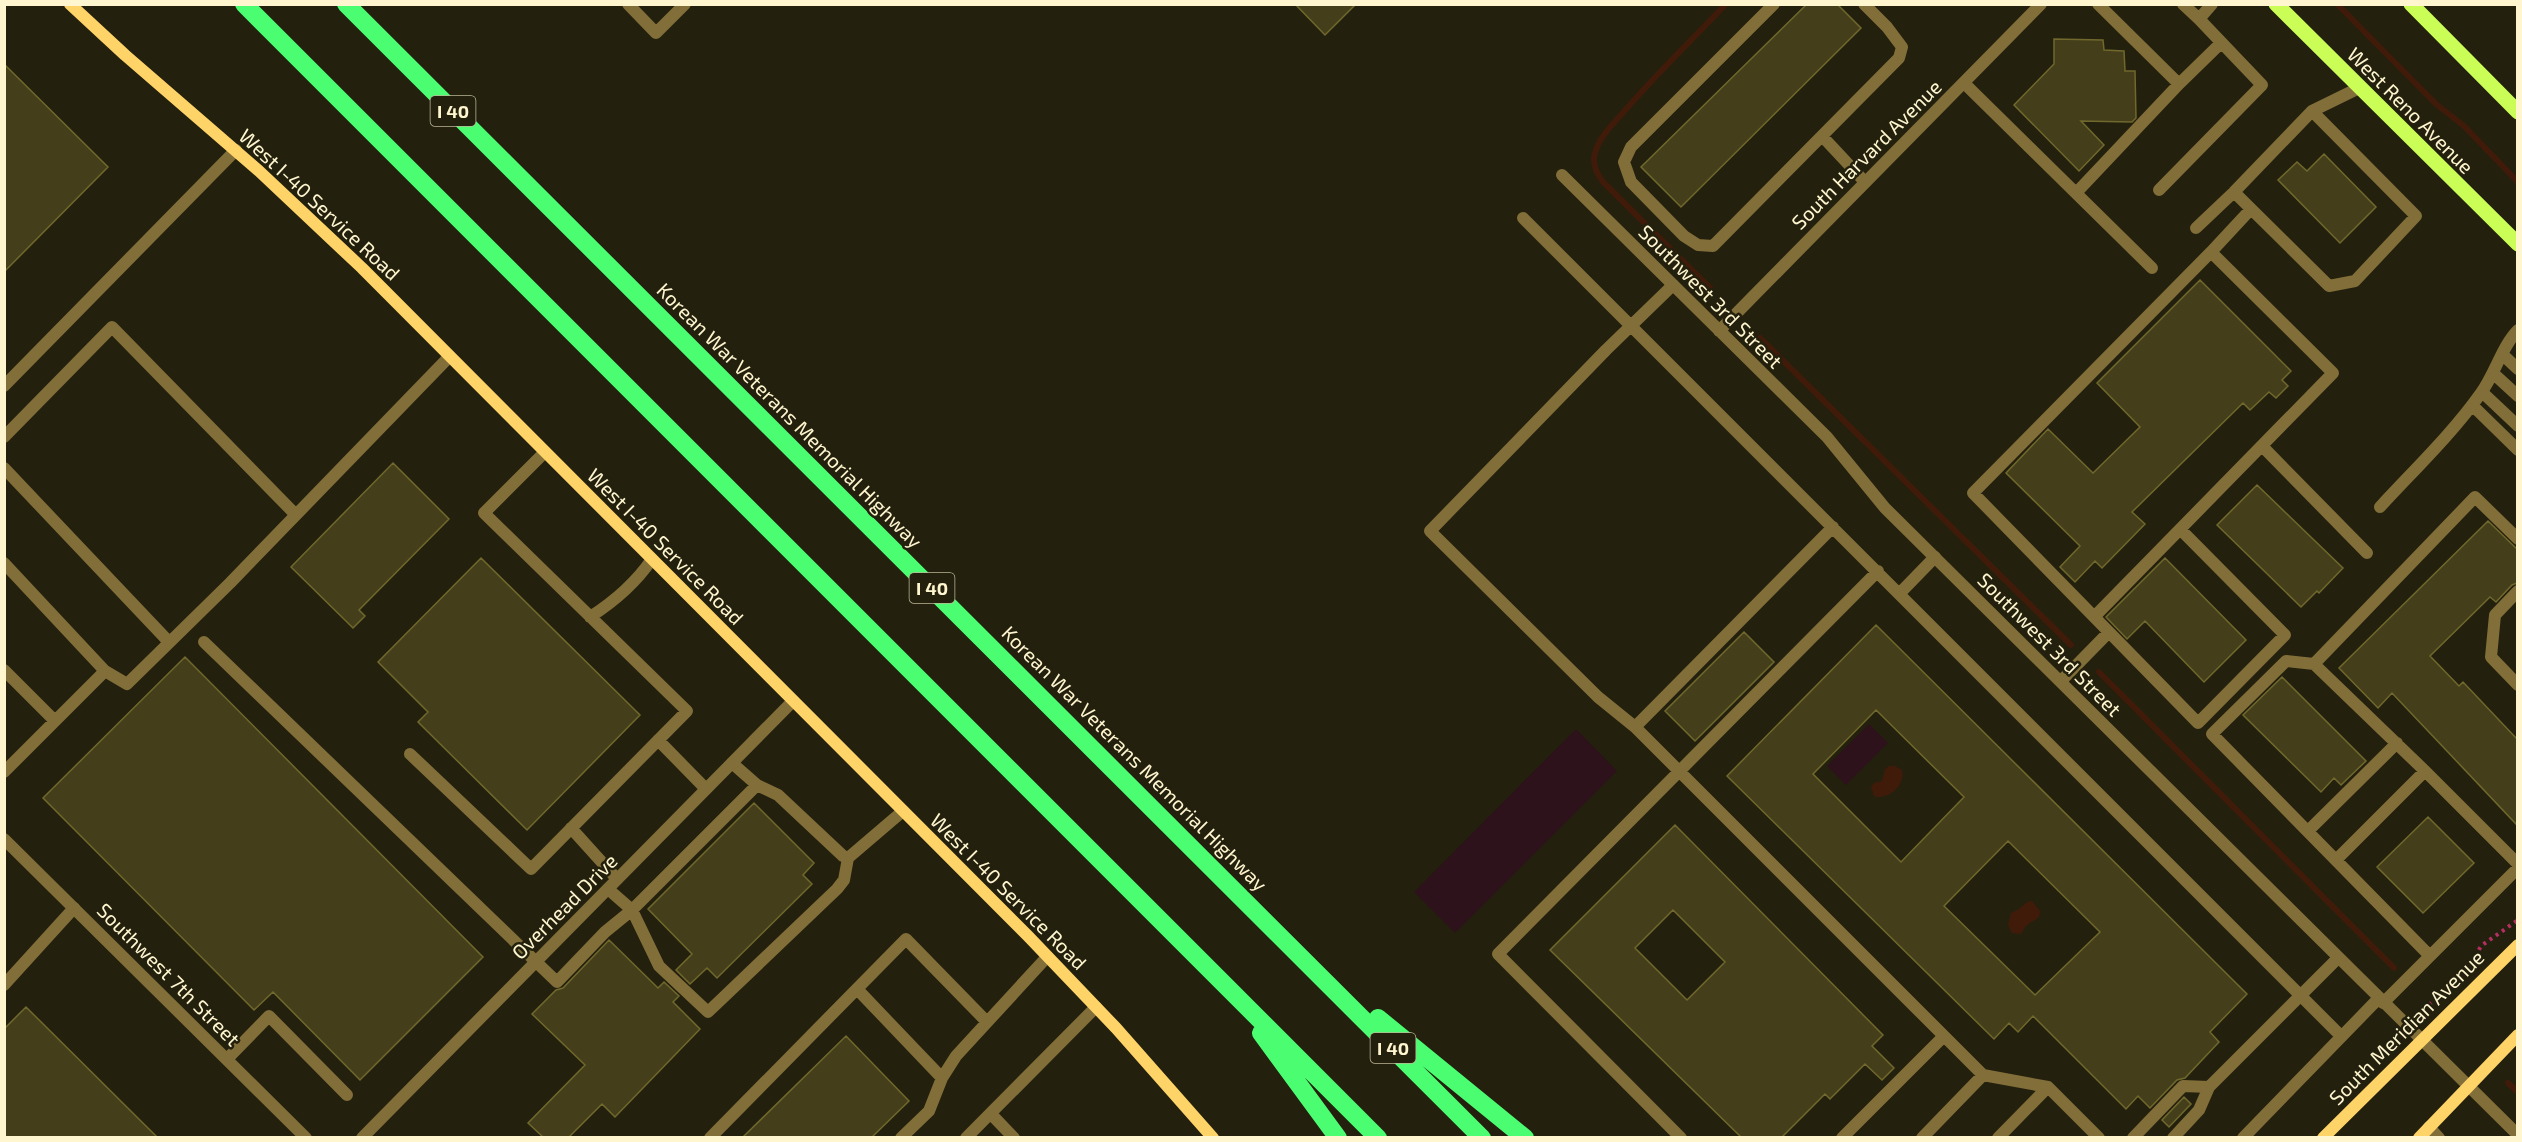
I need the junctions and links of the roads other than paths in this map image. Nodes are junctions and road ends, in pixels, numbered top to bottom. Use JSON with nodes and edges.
{"nodes":[{"id":1,"x":70,"y":4,"type":"edge"},
{"id":2,"x":244,"y":4,"type":"edge"},
{"id":3,"x":346,"y":4,"type":"edge"},
{"id":4,"x":628,"y":4,"type":"edge"},
{"id":5,"x":685,"y":4,"type":"edge"},
{"id":6,"x":1774,"y":4,"type":"edge"},
{"id":7,"x":1864,"y":4,"type":"edge"},
{"id":8,"x":2041,"y":4,"type":"edge"},
{"id":9,"x":2183,"y":4,"type":"edge"},
{"id":10,"x":2212,"y":4,"type":"edge"},
{"id":11,"x":2276,"y":4,"type":"edge"},
{"id":12,"x":2411,"y":4,"type":"edge"},
{"id":13,"x":2100,"y":5,"type":"edge"},
{"id":14,"x":2199,"y":19,"type":"junction"},
{"id":15,"x":2221,"y":43,"type":"junction"},
{"id":16,"x":1964,"y":82,"type":"junction"},
{"id":17,"x":2179,"y":84,"type":"junction"},
{"id":18,"x":2359,"y":88,"type":"junction"},
{"id":19,"x":2312,"y":111,"type":"junction"},
{"id":20,"x":2517,"y":112,"type":"edge"},
{"id":21,"x":1822,"y":136,"type":"junction"},
{"id":22,"x":236,"y":150,"type":"junction"},
{"id":23,"x":1562,"y":175,"type":"dead end"},
{"id":24,"x":1865,"y":182,"type":"junction"},
{"id":25,"x":2159,"y":190,"type":"dead end"},
{"id":26,"x":2234,"y":192,"type":"junction"},
{"id":27,"x":2076,"y":193,"type":"junction"},
{"id":28,"x":2252,"y":209,"type":"junction"},
{"id":29,"x":1523,"y":218,"type":"dead end"},
{"id":30,"x":2196,"y":228,"type":"dead end"},
{"id":31,"x":2517,"y":244,"type":"edge"},
{"id":32,"x":2211,"y":252,"type":"junction"},
{"id":33,"x":2152,"y":268,"type":"dead end"},
{"id":34,"x":1673,"y":285,"type":"junction"},
{"id":35,"x":1631,"y":326,"type":"junction"},
{"id":36,"x":2517,"y":330,"type":"edge"},
{"id":37,"x":1719,"y":331,"type":"junction"},
{"id":38,"x":2502,"y":354,"type":"junction"},
{"id":39,"x":449,"y":357,"type":"junction"},
{"id":40,"x":2517,"y":369,"type":"edge"},
{"id":41,"x":2494,"y":374,"type":"junction"},
{"id":42,"x":4,"y":386,"type":"edge"},
{"id":43,"x":2482,"y":392,"type":"junction"},
{"id":44,"x":2517,"y":396,"type":"edge"},
{"id":45,"x":2472,"y":405,"type":"junction"},
{"id":46,"x":2517,"y":426,"type":"edge"},
{"id":47,"x":4,"y":437,"type":"edge"},
{"id":48,"x":2262,"y":446,"type":"junction"},
{"id":49,"x":2517,"y":450,"type":"edge"},
{"id":50,"x":545,"y":452,"type":"junction"},
{"id":51,"x":4,"y":468,"type":"edge"},
{"id":52,"x":2380,"y":507,"type":"dead end"},
{"id":53,"x":296,"y":515,"type":"junction"},
{"id":54,"x":1833,"y":527,"type":"junction"},
{"id":55,"x":2180,"y":529,"type":"junction"},
{"id":56,"x":2517,"y":539,"type":"edge"},
{"id":57,"x":2367,"y":553,"type":"dead end"},
{"id":58,"x":1935,"y":557,"type":"junction"},
{"id":59,"x":651,"y":559,"type":"junction"},
{"id":60,"x":4,"y":563,"type":"edge"},
{"id":61,"x":1878,"y":571,"type":"junction"},
{"id":62,"x":2517,"y":591,"type":"edge"},
{"id":63,"x":1900,"y":593,"type":"junction"},
{"id":64,"x":2095,"y":616,"type":"junction"},
{"id":65,"x":590,"y":617,"type":"junction"},
{"id":66,"x":2109,"y":632,"type":"junction"},
{"id":67,"x":169,"y":642,"type":"junction"},
{"id":68,"x":204,"y":642,"type":"dead end"},
{"id":69,"x":2314,"y":664,"type":"junction"},
{"id":70,"x":4,"y":670,"type":"edge"},
{"id":71,"x":105,"y":671,"type":"junction"},
{"id":72,"x":2061,"y":681,"type":"junction"},
{"id":73,"x":2517,"y":685,"type":"edge"},
{"id":74,"x":793,"y":701,"type":"junction"},
{"id":75,"x":55,"y":721,"type":"junction"},
{"id":76,"x":1635,"y":727,"type":"junction"},
{"id":77,"x":658,"y":740,"type":"junction"},
{"id":78,"x":2397,"y":743,"type":"junction"},
{"id":79,"x":410,"y":754,"type":"dead end"},
{"id":80,"x":732,"y":763,"type":"junction"},
{"id":81,"x":2425,"y":771,"type":"junction"},
{"id":82,"x":4,"y":772,"type":"edge"},
{"id":83,"x":1680,"y":772,"type":"junction"},
{"id":84,"x":757,"y":785,"type":"junction"},
{"id":85,"x":706,"y":789,"type":"junction"},
{"id":86,"x":903,"y":811,"type":"junction"},
{"id":87,"x":571,"y":828,"type":"junction"},
{"id":88,"x":2308,"y":831,"type":"junction"},
{"id":89,"x":4,"y":839,"type":"edge"},
{"id":90,"x":848,"y":858,"type":"junction"},
{"id":91,"x":2336,"y":860,"type":"junction"},
{"id":92,"x":2517,"y":866,"type":"edge"},
{"id":93,"x":613,"y":884,"type":"junction"},
{"id":94,"x":74,"y":908,"type":"junction"},
{"id":95,"x":633,"y":910,"type":"junction"},
{"id":96,"x":2517,"y":945,"type":"edge"},
{"id":97,"x":2430,"y":956,"type":"junction"},
{"id":98,"x":1047,"y":957,"type":"junction"},
{"id":99,"x":1304,"y":958,"type":"junction"},
{"id":100,"x":2338,"y":958,"type":"junction"},
{"id":101,"x":535,"y":962,"type":"junction"},
{"id":102,"x":1225,"y":983,"type":"junction"},
{"id":103,"x":4,"y":985,"type":"edge"},
{"id":104,"x":857,"y":989,"type":"junction"},
{"id":105,"x":2301,"y":995,"type":"junction"},
{"id":106,"x":2381,"y":1000,"type":"junction"},
{"id":107,"x":1096,"y":1007,"type":"junction"},
{"id":108,"x":987,"y":1022,"type":"junction"},
{"id":109,"x":1944,"y":1036,"type":"junction"},
{"id":110,"x":2342,"y":1036,"type":"junction"},
{"id":111,"x":2420,"y":1040,"type":"junction"},
{"id":112,"x":2516,"y":1040,"type":"edge"},
{"id":113,"x":227,"y":1059,"type":"junction"},
{"id":114,"x":1983,"y":1075,"type":"junction"},
{"id":115,"x":942,"y":1078,"type":"junction"},
{"id":116,"x":2468,"y":1086,"type":"junction"},
{"id":117,"x":2048,"y":1087,"type":"junction"},
{"id":118,"x":2209,"y":1088,"type":"junction"},
{"id":119,"x":347,"y":1095,"type":"dead end"},
{"id":120,"x":991,"y":1114,"type":"junction"},
{"id":121,"x":2429,"y":1127,"type":"junction"},
{"id":122,"x":2517,"y":1135,"type":"edge"},
{"id":123,"x":306,"y":1137,"type":"edge"},
{"id":124,"x":362,"y":1137,"type":"edge"},
{"id":125,"x":710,"y":1137,"type":"edge"},
{"id":126,"x":902,"y":1137,"type":"edge"},
{"id":127,"x":966,"y":1137,"type":"edge"},
{"id":128,"x":1014,"y":1137,"type":"edge"},
{"id":129,"x":1213,"y":1137,"type":"edge"},
{"id":130,"x":1338,"y":1137,"type":"edge"},
{"id":131,"x":1378,"y":1137,"type":"edge"},
{"id":132,"x":1482,"y":1137,"type":"edge"},
{"id":133,"x":1525,"y":1137,"type":"edge"},
{"id":134,"x":1681,"y":1137,"type":"edge"},
{"id":135,"x":1842,"y":1137,"type":"edge"},
{"id":136,"x":1922,"y":1137,"type":"edge"},
{"id":137,"x":1998,"y":1137,"type":"edge"},
{"id":138,"x":2099,"y":1137,"type":"edge"},
{"id":139,"x":2133,"y":1137,"type":"edge"},
{"id":140,"x":2173,"y":1137,"type":"edge"},
{"id":141,"x":2243,"y":1137,"type":"edge"},
{"id":142,"x":2323,"y":1137,"type":"edge"},
{"id":143,"x":2419,"y":1137,"type":"edge"},
{"id":144,"x":2439,"y":1137,"type":"edge"}],
"edges":[{"from":1,"to":22,"type":"street","name":"West I-40 Service Road"},
{"from":2,"to":102,"type":"highway"},
{"from":3,"to":99,"type":"highway","name":"Korean War Veterans Memorial Highway","number":"I 40"},
{"from":4,"to":5,"type":"street"},
{"from":6,"to":21,"type":"street"},
{"from":7,"to":21,"type":"street"},
{"from":8,"to":16,"type":"street","name":"South Harvard Avenue"},
{"from":9,"to":14,"type":"street"},
{"from":10,"to":14,"type":"street"},
{"from":11,"to":18,"type":"main road","name":"West Reno Avenue"},
{"from":12,"to":20,"type":"main road"},
{"from":13,"to":17,"type":"street"},
{"from":14,"to":15,"type":"street"},
{"from":15,"to":17,"type":"street"},
{"from":15,"to":25,"type":"street"},
{"from":16,"to":24,"type":"street","name":"South Harvard Avenue"},
{"from":16,"to":27,"type":"street"},
{"from":17,"to":27,"type":"street"},
{"from":18,"to":19,"type":"street"},
{"from":18,"to":31,"type":"main road","name":"West Reno Avenue"},
{"from":19,"to":26,"type":"street"},
{"from":19,"to":28,"type":"street"},
{"from":21,"to":24,"type":"street"},
{"from":22,"to":39,"type":"street","name":"West I-40 Service Road"},
{"from":22,"to":42,"type":"street"},
{"from":23,"to":34,"type":"street","name":"Southwest 3rd Street"},
{"from":24,"to":37,"type":"street","name":"South Harvard Avenue"},
{"from":26,"to":28,"type":"street"},
{"from":26,"to":30,"type":"street"},
{"from":27,"to":33,"type":"street"},
{"from":28,"to":32,"type":"street"},
{"from":29,"to":35,"type":"street"},
{"from":32,"to":48,"type":"street"},
{"from":32,"to":64,"type":"street"},
{"from":34,"to":35,"type":"street"},
{"from":34,"to":37,"type":"street","name":"Southwest 3rd Street"},
{"from":35,"to":54,"type":"street"},
{"from":35,"to":76,"type":"street"},
{"from":36,"to":38,"type":"street"},
{"from":37,"to":58,"type":"street","name":"Southwest 3rd Street"},
{"from":38,"to":40,"type":"street"},
{"from":38,"to":41,"type":"street"},
{"from":39,"to":50,"type":"street","name":"West I-40 Service Road"},
{"from":39,"to":53,"type":"street"},
{"from":41,"to":43,"type":"street"},
{"from":41,"to":44,"type":"street"},
{"from":43,"to":45,"type":"street"},
{"from":43,"to":46,"type":"street"},
{"from":45,"to":49,"type":"street"},
{"from":45,"to":52,"type":"street"},
{"from":47,"to":53,"type":"street"},
{"from":48,"to":55,"type":"street"},
{"from":48,"to":57,"type":"street"},
{"from":50,"to":59,"type":"street","name":"West I-40 Service Road"},
{"from":50,"to":65,"type":"street"},
{"from":51,"to":67,"type":"street"},
{"from":53,"to":67,"type":"street"},
{"from":54,"to":61,"type":"street"},
{"from":54,"to":76,"type":"street"},
{"from":55,"to":64,"type":"street"},
{"from":55,"to":66,"type":"street"},
{"from":56,"to":69,"type":"street"},
{"from":58,"to":63,"type":"street"},
{"from":58,"to":72,"type":"street","name":"Southwest 3rd Street"},
{"from":59,"to":65,"type":"street"},
{"from":59,"to":74,"type":"street","name":"West I-40 Service Road"},
{"from":60,"to":71,"type":"street"},
{"from":61,"to":63,"type":"street"},
{"from":61,"to":83,"type":"street"},
{"from":62,"to":73,"type":"street"},
{"from":63,"to":105,"type":"street"},
{"from":64,"to":66,"type":"street"},
{"from":65,"to":77,"type":"street"},
{"from":66,"to":72,"type":"street"},
{"from":67,"to":71,"type":"street"},
{"from":68,"to":101,"type":"street"},
{"from":69,"to":78,"type":"street"},
{"from":69,"to":88,"type":"street"},
{"from":70,"to":75,"type":"street"},
{"from":71,"to":75,"type":"street"},
{"from":72,"to":100,"type":"street","name":"Southwest 3rd Street"},
{"from":74,"to":80,"type":"street","name":"Overhead Drive"},
{"from":74,"to":86,"type":"street","name":"West I-40 Service Road"},
{"from":75,"to":82,"type":"street"},
{"from":76,"to":83,"type":"street"},
{"from":77,"to":85,"type":"street"},
{"from":77,"to":87,"type":"street"},
{"from":78,"to":81,"type":"street"},
{"from":78,"to":88,"type":"street"},
{"from":79,"to":87,"type":"street"},
{"from":80,"to":84,"type":"street"},
{"from":80,"to":85,"type":"street","name":"Overhead Drive"},
{"from":81,"to":91,"type":"street"},
{"from":81,"to":92,"type":"street"},
{"from":83,"to":109,"type":"street"},
{"from":83,"to":134,"type":"street"},
{"from":84,"to":90,"type":"street"},
{"from":84,"to":95,"type":"street"},
{"from":85,"to":93,"type":"street","name":"Overhead Drive"},
{"from":86,"to":90,"type":"street"},
{"from":86,"to":98,"type":"street","name":"West I-40 Service Road"},
{"from":87,"to":93,"type":"street"},
{"from":88,"to":91,"type":"street"},
{"from":89,"to":94,"type":"street","name":"Southwest 7th Street"},
{"from":90,"to":95,"type":"street"},
{"from":91,"to":97,"type":"street"},
{"from":92,"to":97,"type":"street"},
{"from":93,"to":95,"type":"street"},
{"from":93,"to":101,"type":"street","name":"Overhead Drive"},
{"from":94,"to":103,"type":"street"},
{"from":94,"to":113,"type":"street","name":"Southwest 7th Street"},
{"from":95,"to":101,"type":"street"},
{"from":96,"to":111,"type":"street","name":"South Meridian Avenue"},
{"from":97,"to":106,"type":"street"},
{"from":98,"to":107,"type":"street","name":"West I-40 Service Road"},
{"from":98,"to":108,"type":"street"},
{"from":99,"to":132,"type":"highway","name":"Korean War Veterans Memorial Highway","number":"I 40"},
{"from":99,"to":133,"type":"highway"},
{"from":100,"to":105,"type":"street"},
{"from":100,"to":106,"type":"street","name":"Southwest 3rd Street"},
{"from":101,"to":124,"type":"street","name":"Overhead Drive"},
{"from":102,"to":130,"type":"highway"},
{"from":102,"to":131,"type":"highway"},
{"from":104,"to":108,"type":"street"},
{"from":104,"to":115,"type":"street"},
{"from":104,"to":125,"type":"street"},
{"from":105,"to":110,"type":"street"},
{"from":105,"to":118,"type":"street"},
{"from":106,"to":110,"type":"street"},
{"from":106,"to":111,"type":"street","name":"Southwest 3rd Street"},
{"from":107,"to":120,"type":"street"},
{"from":107,"to":129,"type":"street","name":"West I-40 Service Road"},
{"from":108,"to":115,"type":"street"},
{"from":109,"to":114,"type":"street"},
{"from":109,"to":135,"type":"street"},
{"from":110,"to":141,"type":"street"},
{"from":111,"to":116,"type":"street","name":"Southwest 3rd Street"},
{"from":111,"to":142,"type":"street","name":"South Meridian Avenue"},
{"from":112,"to":116,"type":"street"},
{"from":113,"to":119,"type":"street"},
{"from":113,"to":123,"type":"street","name":"Southwest 7th Street"},
{"from":114,"to":117,"type":"street"},
{"from":114,"to":136,"type":"street"},
{"from":115,"to":126,"type":"street"},
{"from":116,"to":121,"type":"street"},
{"from":116,"to":122,"type":"street","name":"Southwest 3rd Street"},
{"from":117,"to":137,"type":"street"},
{"from":117,"to":138,"type":"street"},
{"from":118,"to":139,"type":"street"},
{"from":118,"to":140,"type":"street"},
{"from":120,"to":127,"type":"street"},
{"from":120,"to":128,"type":"street"},
{"from":121,"to":143,"type":"street"},
{"from":121,"to":144,"type":"street"}]}
